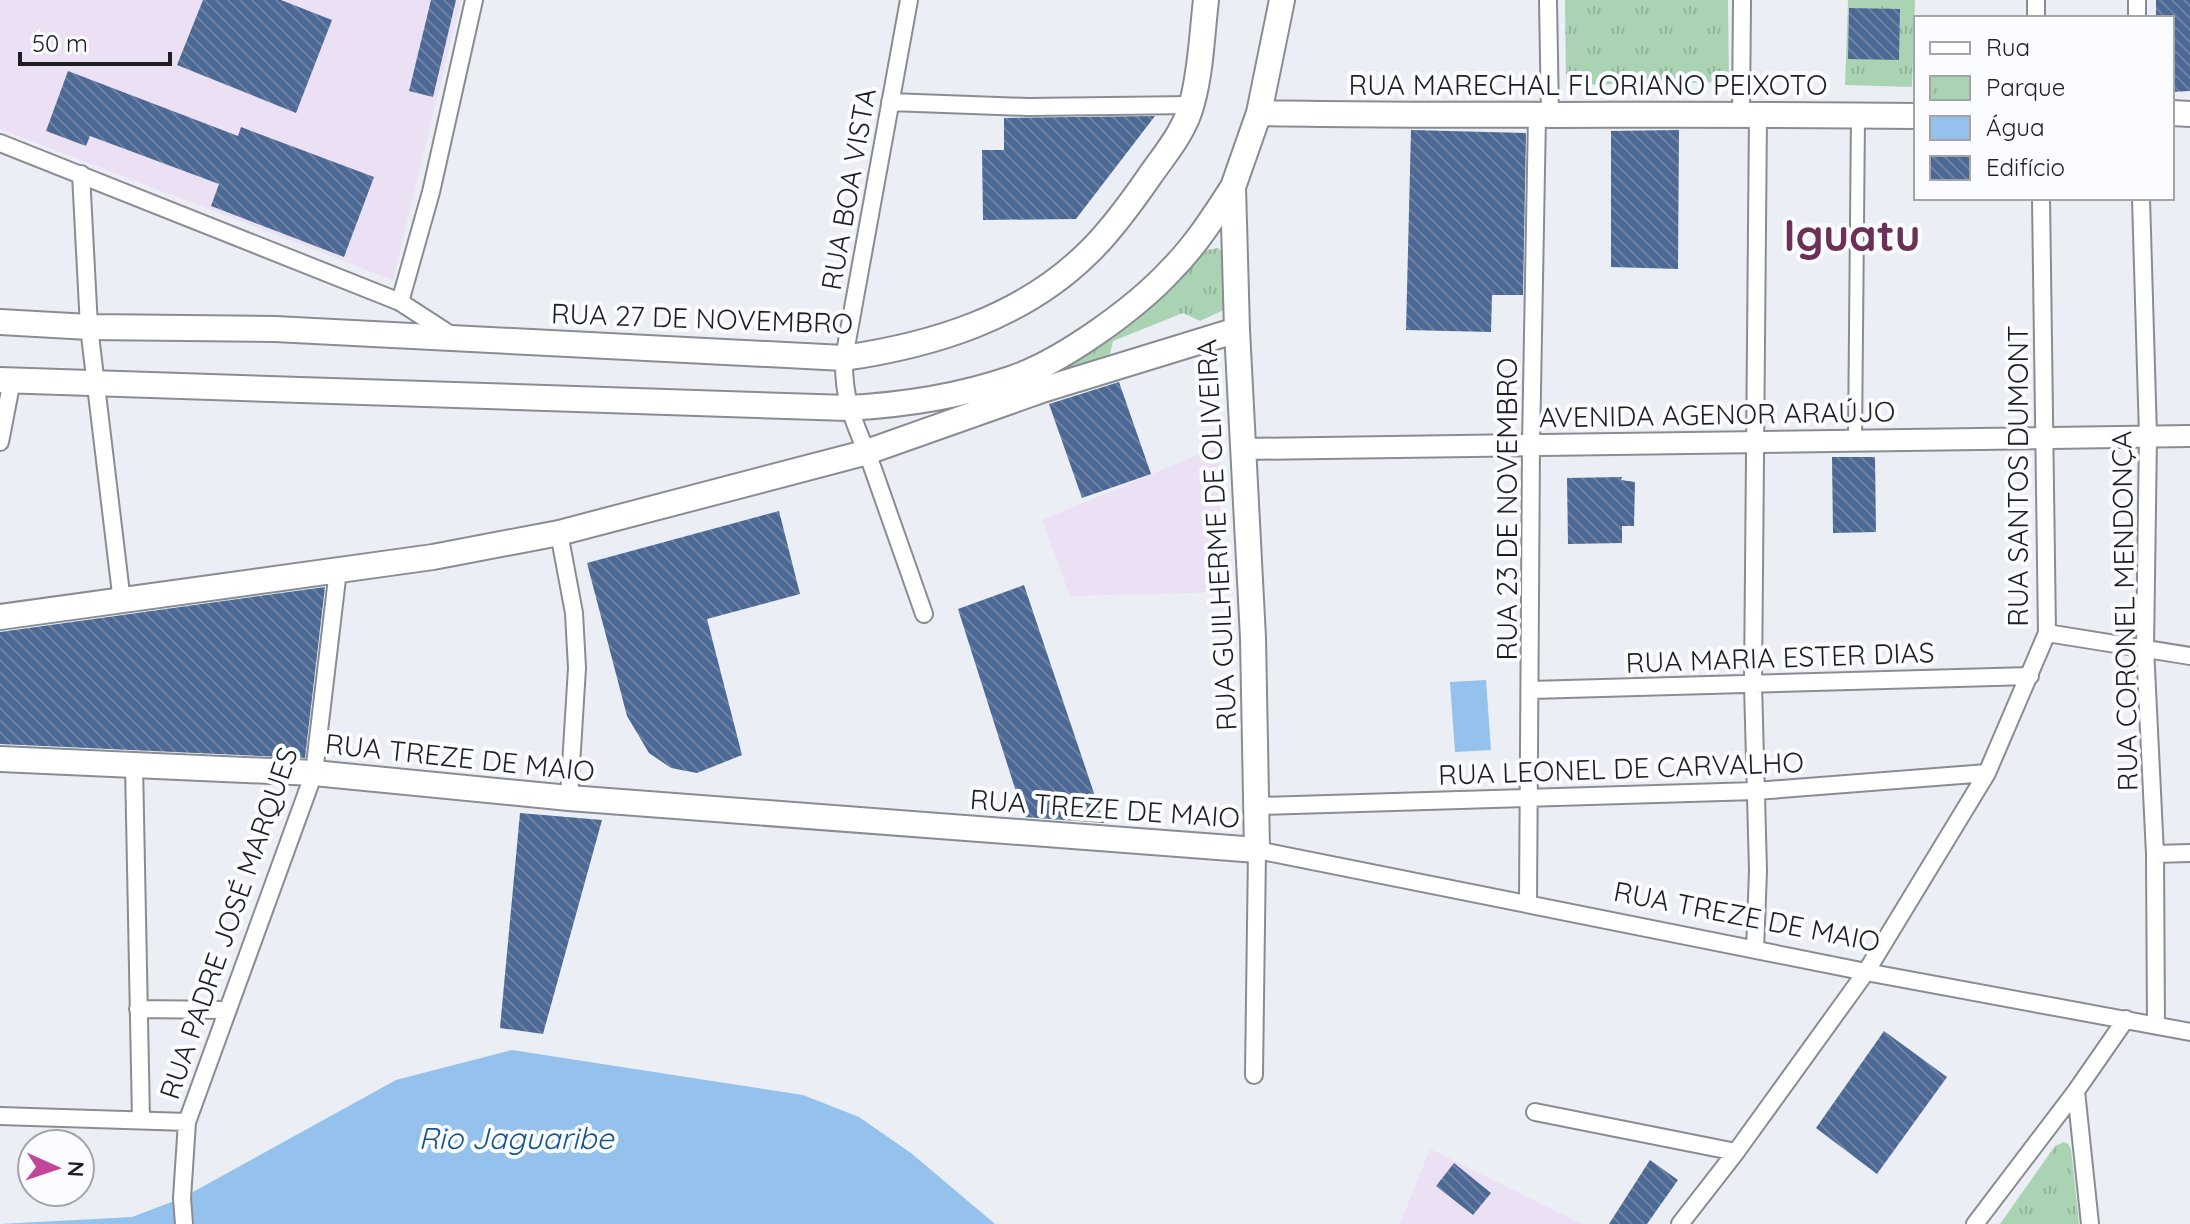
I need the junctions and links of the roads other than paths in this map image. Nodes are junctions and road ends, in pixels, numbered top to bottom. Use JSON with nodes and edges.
{"nodes":[{"id":1,"x":474,"y":0,"type":"edge"},
{"id":2,"x":909,"y":0,"type":"edge"},
{"id":3,"x":1206,"y":0,"type":"edge"},
{"id":4,"x":1282,"y":0,"type":"edge"},
{"id":5,"x":1548,"y":0,"type":"edge"},
{"id":6,"x":1742,"y":0,"type":"edge"},
{"id":7,"x":890,"y":102,"type":"junction"},
{"id":8,"x":1192,"y":105,"type":"junction"},
{"id":9,"x":1259,"y":113,"type":"junction"},
{"id":10,"x":1750,"y":114,"type":"junction"},
{"id":11,"x":1543,"y":115,"type":"junction"},
{"id":12,"x":1858,"y":115,"type":"junction"},
{"id":13,"x":1914,"y":116,"type":"edge"},
{"id":14,"x":0,"y":143,"type":"edge"},
{"id":15,"x":81,"y":174,"type":"junction"},
{"id":16,"x":1233,"y":187,"type":"junction"},
{"id":17,"x":2041,"y":200,"type":"edge"},
{"id":18,"x":2141,"y":200,"type":"edge"},
{"id":19,"x":400,"y":302,"type":"junction"},
{"id":20,"x":0,"y":322,"type":"edge"},
{"id":21,"x":89,"y":327,"type":"junction"},
{"id":22,"x":1237,"y":330,"type":"junction"},
{"id":23,"x":455,"y":338,"type":"junction"},
{"id":24,"x":844,"y":358,"type":"junction"},
{"id":25,"x":6,"y":380,"type":"edge"},
{"id":26,"x":95,"y":383,"type":"junction"},
{"id":27,"x":848,"y":408,"type":"junction"},
{"id":28,"x":2148,"y":436,"type":"junction"},
{"id":29,"x":2190,"y":436,"type":"edge"},
{"id":30,"x":2045,"y":438,"type":"junction"},
{"id":31,"x":1756,"y":441,"type":"junction"},
{"id":32,"x":1855,"y":441,"type":"junction"},
{"id":33,"x":0,"y":442,"type":"edge"},
{"id":34,"x":1531,"y":445,"type":"junction"},
{"id":35,"x":1244,"y":449,"type":"junction"},
{"id":36,"x":867,"y":452,"type":"junction"},
{"id":37,"x":559,"y":533,"type":"junction"},
{"id":38,"x":338,"y":570,"type":"junction"},
{"id":39,"x":122,"y":602,"type":"junction"},
{"id":40,"x":924,"y":614,"type":"dead end"},
{"id":41,"x":0,"y":617,"type":"edge"},
{"id":42,"x":2047,"y":633,"type":"junction"},
{"id":43,"x":2145,"y":648,"type":"junction"},
{"id":44,"x":2190,"y":656,"type":"edge"},
{"id":45,"x":2030,"y":676,"type":"junction"},
{"id":46,"x":1753,"y":684,"type":"junction"},
{"id":47,"x":1531,"y":690,"type":"junction"},
{"id":48,"x":0,"y":759,"type":"edge"},
{"id":49,"x":134,"y":765,"type":"junction"},
{"id":50,"x":314,"y":773,"type":"junction"},
{"id":51,"x":1987,"y":773,"type":"junction"},
{"id":52,"x":1756,"y":791,"type":"junction"},
{"id":53,"x":569,"y":798,"type":"junction"},
{"id":54,"x":1529,"y":799,"type":"junction"},
{"id":55,"x":1258,"y":806,"type":"junction"},
{"id":56,"x":1257,"y":850,"type":"junction"},
{"id":57,"x":2190,"y":853,"type":"edge"},
{"id":58,"x":2155,"y":854,"type":"junction"},
{"id":59,"x":1528,"y":902,"type":"junction"},
{"id":60,"x":1755,"y":950,"type":"junction"},
{"id":61,"x":1866,"y":972,"type":"junction"},
{"id":62,"x":138,"y":1009,"type":"junction"},
{"id":63,"x":228,"y":1010,"type":"junction"},
{"id":64,"x":2126,"y":1019,"type":"junction"},
{"id":65,"x":2156,"y":1024,"type":"junction"},
{"id":66,"x":2190,"y":1032,"type":"edge"},
{"id":67,"x":1254,"y":1075,"type":"dead end"},
{"id":68,"x":2076,"y":1091,"type":"junction"},
{"id":69,"x":1535,"y":1112,"type":"dead end"},
{"id":70,"x":0,"y":1116,"type":"edge"},
{"id":71,"x":141,"y":1120,"type":"junction"},
{"id":72,"x":187,"y":1122,"type":"junction"},
{"id":73,"x":1736,"y":1152,"type":"junction"},
{"id":74,"x":184,"y":1224,"type":"edge"},
{"id":75,"x":1680,"y":1224,"type":"edge"},
{"id":76,"x":1975,"y":1224,"type":"edge"},
{"id":77,"x":2090,"y":1224,"type":"edge"}],
"edges":[{"from":1,"to":19,"type":"street"},
{"from":2,"to":7,"type":"street","name":"RUA BOA VISTA"},
{"from":3,"to":8,"type":"main road","name":"RUA 27 DE NOVEMBRO"},
{"from":4,"to":9,"type":"main road","name":"RUA GUILHERME DE OLIVEIRA"},
{"from":5,"to":11,"type":"street","name":"RUA 23 DE NOVEMBRO"},
{"from":6,"to":10,"type":"street"},
{"from":7,"to":8,"type":"street"},
{"from":7,"to":24,"type":"street","name":"RUA BOA VISTA"},
{"from":8,"to":24,"type":"main road","name":"RUA 27 DE NOVEMBRO"},
{"from":9,"to":11,"type":"main road","name":"RUA MARECHAL FLORIANO PEIXOTO"},
{"from":9,"to":16,"type":"main road","name":"RUA GUILHERME DE OLIVEIRA"},
{"from":10,"to":11,"type":"main road","name":"RUA MARECHAL FLORIANO PEIXOTO"},
{"from":10,"to":12,"type":"main road","name":"RUA MARECHAL FLORIANO PEIXOTO"},
{"from":10,"to":31,"type":"street"},
{"from":11,"to":34,"type":"street","name":"RUA 23 DE NOVEMBRO"},
{"from":12,"to":13,"type":"main road","name":"RUA MARECHAL FLORIANO PEIXOTO"},
{"from":12,"to":32,"type":"street"},
{"from":14,"to":15,"type":"street"},
{"from":15,"to":19,"type":"street"},
{"from":15,"to":21,"type":"street"},
{"from":16,"to":22,"type":"main road","name":"RUA GUILHERME DE OLIVEIRA"},
{"from":16,"to":27,"type":"main road"},
{"from":17,"to":30,"type":"street","name":"RUA SANTOS DUMONT"},
{"from":18,"to":28,"type":"street","name":"RUA CORONEL MENDONÇA"},
{"from":19,"to":23,"type":"street"},
{"from":20,"to":21,"type":"main road","name":"RUA 27 DE NOVEMBRO"},
{"from":21,"to":23,"type":"main road","name":"RUA 27 DE NOVEMBRO"},
{"from":21,"to":26,"type":"street"},
{"from":22,"to":35,"type":"main road","name":"RUA GUILHERME DE OLIVEIRA"},
{"from":22,"to":36,"type":"main road"},
{"from":23,"to":24,"type":"main road","name":"RUA 27 DE NOVEMBRO"},
{"from":24,"to":27,"type":"street","name":"RUA BOA VISTA"},
{"from":25,"to":26,"type":"main road"},
{"from":25,"to":33,"type":"street"},
{"from":26,"to":27,"type":"main road"},
{"from":26,"to":39,"type":"street"},
{"from":27,"to":36,"type":"street","name":"RUA BOA VISTA"},
{"from":28,"to":29,"type":"street","name":"AVENIDA AGENOR ARAÚJO"},
{"from":28,"to":30,"type":"street","name":"AVENIDA AGENOR ARAÚJO"},
{"from":28,"to":43,"type":"street","name":"RUA CORONEL MENDONÇA"},
{"from":30,"to":32,"type":"street","name":"AVENIDA AGENOR ARAÚJO"},
{"from":30,"to":42,"type":"street","name":"RUA SANTOS DUMONT"},
{"from":31,"to":32,"type":"street","name":"AVENIDA AGENOR ARAÚJO"},
{"from":31,"to":34,"type":"street","name":"AVENIDA AGENOR ARAÚJO"},
{"from":31,"to":46,"type":"street"},
{"from":34,"to":35,"type":"street","name":"AVENIDA AGENOR ARAÚJO"},
{"from":34,"to":47,"type":"street","name":"RUA 23 DE NOVEMBRO"},
{"from":35,"to":55,"type":"main road","name":"RUA GUILHERME DE OLIVEIRA"},
{"from":36,"to":37,"type":"main road"},
{"from":36,"to":40,"type":"street","name":"RUA BOA VISTA"},
{"from":37,"to":38,"type":"main road"},
{"from":37,"to":53,"type":"street"},
{"from":38,"to":39,"type":"main road"},
{"from":38,"to":50,"type":"street","name":"RUA PADRE JOSÉ MARQUES"},
{"from":39,"to":41,"type":"main road"},
{"from":42,"to":43,"type":"street"},
{"from":42,"to":45,"type":"street","name":"RUA SANTOS DUMONT"},
{"from":43,"to":44,"type":"street"},
{"from":43,"to":58,"type":"street","name":"RUA CORONEL MENDONÇA"},
{"from":45,"to":46,"type":"street","name":"RUA MARIA ESTER DIAS"},
{"from":45,"to":51,"type":"street","name":"RUA SANTOS DUMONT"},
{"from":46,"to":47,"type":"street","name":"RUA MARIA ESTER DIAS"},
{"from":46,"to":52,"type":"street"},
{"from":47,"to":54,"type":"street","name":"RUA 23 DE NOVEMBRO"},
{"from":48,"to":49,"type":"main road","name":"RUA TREZE DE MAIO"},
{"from":49,"to":50,"type":"main road","name":"RUA TREZE DE MAIO"},
{"from":49,"to":62,"type":"street"},
{"from":50,"to":53,"type":"main road","name":"RUA TREZE DE MAIO"},
{"from":50,"to":63,"type":"street","name":"RUA PADRE JOSÉ MARQUES"},
{"from":51,"to":52,"type":"street","name":"RUA LEONEL DE CARVALHO"},
{"from":51,"to":61,"type":"street","name":"RUA SANTOS DUMONT"},
{"from":52,"to":54,"type":"street","name":"RUA LEONEL DE CARVALHO"},
{"from":52,"to":60,"type":"street"},
{"from":53,"to":56,"type":"main road","name":"RUA TREZE DE MAIO"},
{"from":54,"to":55,"type":"street","name":"RUA LEONEL DE CARVALHO"},
{"from":54,"to":59,"type":"street","name":"RUA 23 DE NOVEMBRO"},
{"from":55,"to":56,"type":"main road","name":"RUA GUILHERME DE OLIVEIRA"},
{"from":56,"to":59,"type":"street","name":"RUA TREZE DE MAIO"},
{"from":56,"to":67,"type":"street","name":"RUA GUILHERME DE OLIVEIRA"},
{"from":57,"to":58,"type":"street"},
{"from":58,"to":65,"type":"street","name":"RUA CORONEL MENDONÇA"},
{"from":59,"to":60,"type":"street","name":"RUA TREZE DE MAIO"},
{"from":60,"to":61,"type":"street","name":"RUA TREZE DE MAIO"},
{"from":61,"to":64,"type":"street","name":"RUA TREZE DE MAIO"},
{"from":61,"to":73,"type":"street","name":"RUA SANTOS DUMONT"},
{"from":62,"to":63,"type":"street"},
{"from":62,"to":71,"type":"street"},
{"from":63,"to":72,"type":"street","name":"RUA PADRE JOSÉ MARQUES"},
{"from":64,"to":65,"type":"street","name":"RUA TREZE DE MAIO"},
{"from":64,"to":68,"type":"street"},
{"from":65,"to":66,"type":"street","name":"RUA TREZE DE MAIO"},
{"from":68,"to":76,"type":"street"},
{"from":68,"to":77,"type":"street"},
{"from":69,"to":73,"type":"street"},
{"from":70,"to":71,"type":"street"},
{"from":71,"to":72,"type":"street"},
{"from":72,"to":74,"type":"street","name":"RUA PADRE JOSÉ MARQUES"},
{"from":73,"to":75,"type":"street","name":"RUA SANTOS DUMONT"}]}
